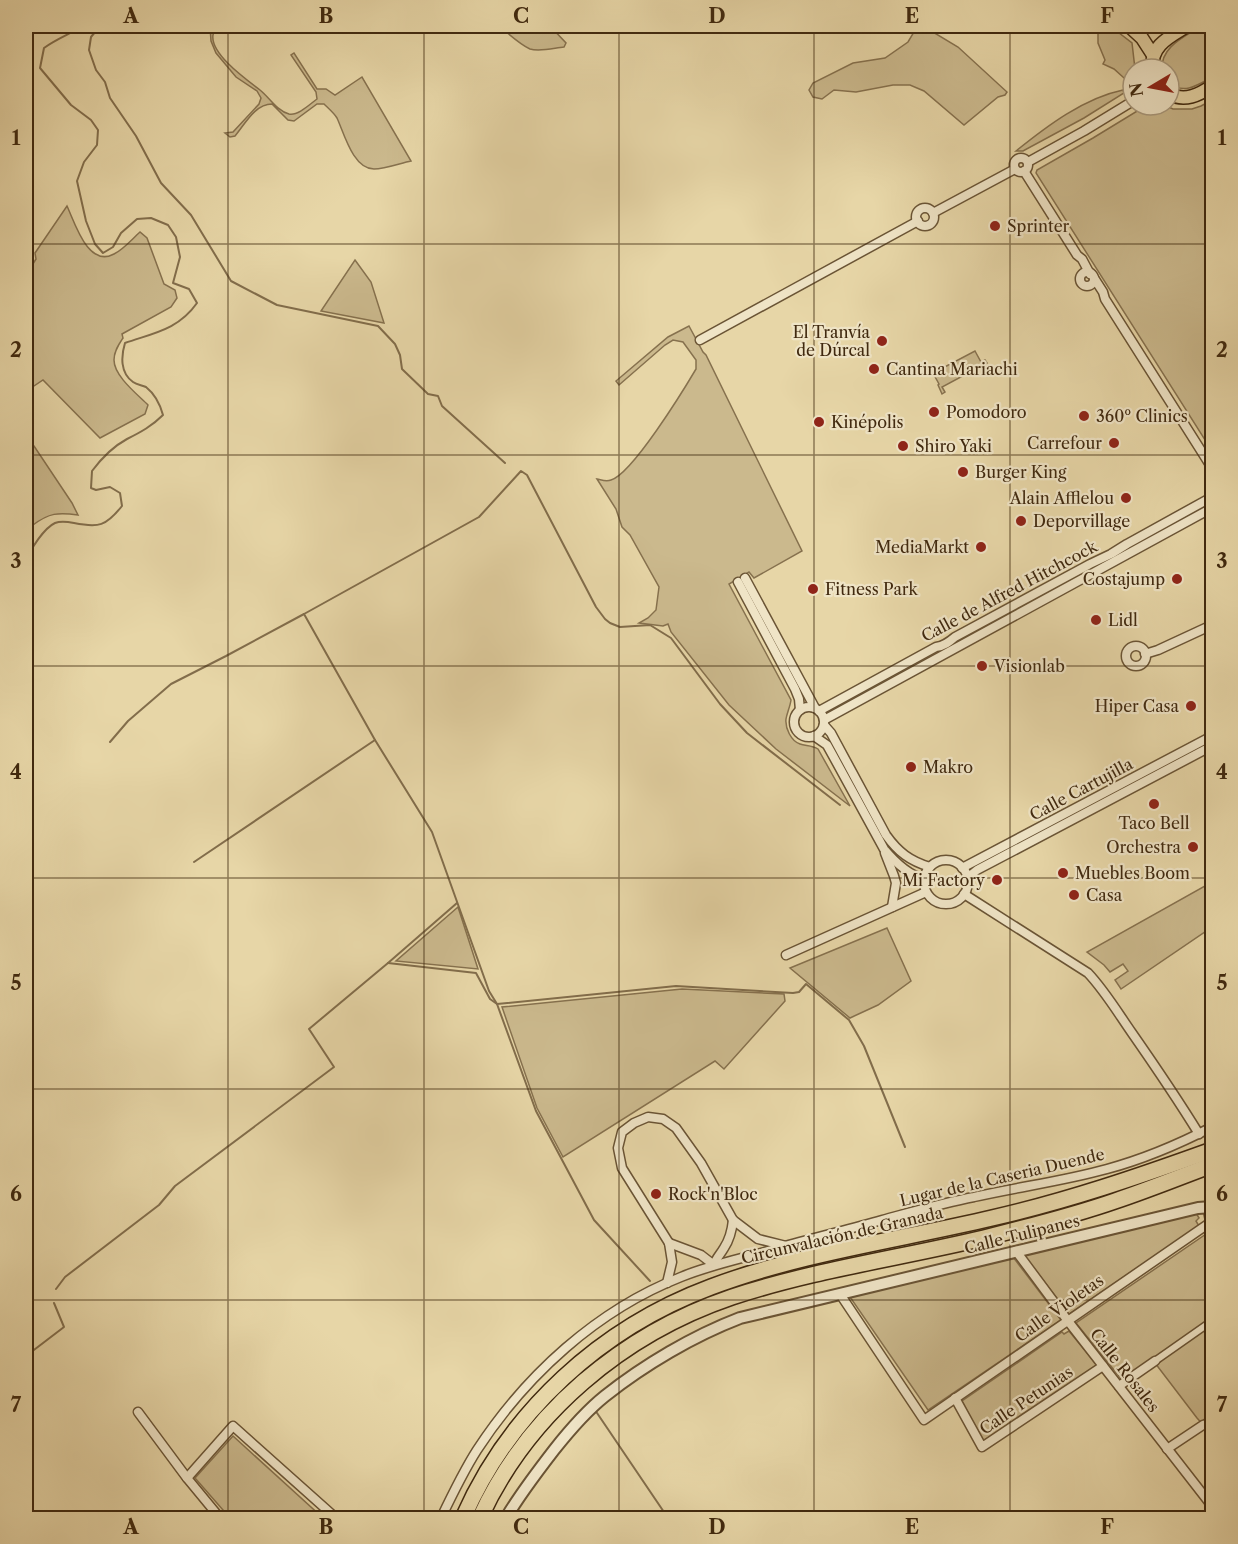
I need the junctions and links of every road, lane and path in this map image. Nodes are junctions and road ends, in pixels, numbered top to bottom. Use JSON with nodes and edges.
{"nodes":[{"id":1,"x":1129,"y":26,"type":"edge"},
{"id":2,"x":1187,"y":26,"type":"edge"},
{"id":3,"x":1153,"y":55,"type":"joint"},
{"id":4,"x":1212,"y":86,"type":"edge"},
{"id":5,"x":1181,"y":98,"type":"edge"},
{"id":6,"x":1121,"y":108,"type":"edge"},
{"id":7,"x":1028,"y":162,"type":"junction"},
{"id":8,"x":1015,"y":169,"type":"junction"},
{"id":9,"x":1024,"y":171,"type":"junction"},
{"id":10,"x":1089,"y":276,"type":"junction"},
{"id":11,"x":1105,"y":299,"type":"junction"},
{"id":12,"x":700,"y":340,"type":"dead end"},
{"id":13,"x":1212,"y":468,"type":"edge"},
{"id":14,"x":1212,"y":496,"type":"edge"},
{"id":15,"x":1212,"y":508,"type":"edge"},
{"id":16,"x":742,"y":580,"type":"dead end"},
{"id":17,"x":747,"y":591,"type":"junction"},
{"id":18,"x":1212,"y":626,"type":"edge"},
{"id":19,"x":1145,"y":654,"type":"dead end"},
{"id":20,"x":800,"y":710,"type":"junction"},
{"id":21,"x":817,"y":710,"type":"junction"},
{"id":22,"x":824,"y":722,"type":"junction"},
{"id":23,"x":814,"y":736,"type":"junction"},
{"id":24,"x":1212,"y":736,"type":"edge"},
{"id":25,"x":1212,"y":746,"type":"edge"},
{"id":26,"x":884,"y":849,"type":"junction"},
{"id":27,"x":930,"y":867,"type":"junction"},
{"id":28,"x":962,"y":868,"type":"junction"},
{"id":29,"x":967,"y":878,"type":"junction"},
{"id":30,"x":924,"y":879,"type":"junction"},
{"id":31,"x":926,"y":892,"type":"junction"},
{"id":32,"x":964,"y":894,"type":"junction"},
{"id":33,"x":892,"y":907,"type":"junction"},
{"id":34,"x":786,"y":955,"type":"dead end"},
{"id":35,"x":1212,"y":1127,"type":"edge"},
{"id":36,"x":1199,"y":1134,"type":"junction"},
{"id":37,"x":1212,"y":1150,"type":"edge"},
{"id":38,"x":1212,"y":1165,"type":"edge"},
{"id":39,"x":1212,"y":1173,"type":"edge"},
{"id":40,"x":1174,"y":1180,"type":"junction"},
{"id":41,"x":1211,"y":1207,"type":"edge"},
{"id":42,"x":733,"y":1220,"type":"junction"},
{"id":43,"x":1212,"y":1223,"type":"edge"},
{"id":44,"x":669,"y":1243,"type":"junction"},
{"id":45,"x":787,"y":1246,"type":"junction"},
{"id":46,"x":1016,"y":1251,"type":"junction"},
{"id":47,"x":714,"y":1265,"type":"junction"},
{"id":48,"x":667,"y":1283,"type":"junction"},
{"id":49,"x":840,"y":1294,"type":"junction"},
{"id":50,"x":1068,"y":1321,"type":"junction"},
{"id":51,"x":1212,"y":1321,"type":"edge"},
{"id":52,"x":1155,"y":1361,"type":"joint"},
{"id":53,"x":1103,"y":1366,"type":"junction"},
{"id":54,"x":1119,"y":1386,"type":"junction"},
{"id":55,"x":955,"y":1398,"type":"junction"},
{"id":56,"x":138,"y":1412,"type":"dead end"},
{"id":57,"x":1212,"y":1418,"type":"edge"},
{"id":58,"x":1203,"y":1425,"type":"joint"},
{"id":59,"x":1167,"y":1449,"type":"junction"},
{"id":60,"x":187,"y":1478,"type":"junction"},
{"id":61,"x":1212,"y":1506,"type":"edge"},
{"id":62,"x":220,"y":1518,"type":"edge"},
{"id":63,"x":334,"y":1518,"type":"edge"},
{"id":64,"x":441,"y":1518,"type":"edge"},
{"id":65,"x":463,"y":1518,"type":"edge"},
{"id":66,"x":480,"y":1518,"type":"edge"},
{"id":67,"x":507,"y":1518,"type":"edge"}],
"edges":[{"from":1,"to":3,"type":"main road"},
{"from":2,"to":3,"type":"main road"},
{"from":4,"to":5,"type":"main road"},
{"from":6,"to":7,"type":"street"},
{"from":7,"to":8,"type":"street"},
{"from":7,"to":9,"type":"street"},
{"from":8,"to":9,"type":"street"},
{"from":8,"to":12,"type":"street"},
{"from":9,"to":10,"type":"street"},
{"from":10,"to":11,"type":"street"},
{"from":10,"to":11,"type":"street"},
{"from":11,"to":13,"type":"street"},
{"from":14,"to":21,"type":"street","name":"Calle de Alfred Hitchcock"},
{"from":15,"to":22,"type":"street","name":"Calle de Alfred Hitchcock"},
{"from":16,"to":17,"type":"street"},
{"from":17,"to":20,"type":"street"},
{"from":17,"to":21,"type":"street"},
{"from":18,"to":19,"type":"street"},
{"from":20,"to":21,"type":"street"},
{"from":20,"to":23,"type":"street"},
{"from":21,"to":22,"type":"street"},
{"from":22,"to":23,"type":"street"},
{"from":22,"to":27,"type":"street"},
{"from":23,"to":26,"type":"street"},
{"from":24,"to":28,"type":"street","name":"Calle Cartujilla"},
{"from":25,"to":29,"type":"street","name":"Calle Cartujilla"},
{"from":26,"to":30,"type":"street"},
{"from":26,"to":33,"type":"street"},
{"from":27,"to":28,"type":"street"},
{"from":27,"to":30,"type":"street"},
{"from":28,"to":29,"type":"street"},
{"from":29,"to":32,"type":"street"},
{"from":30,"to":31,"type":"street"},
{"from":31,"to":32,"type":"street"},
{"from":31,"to":33,"type":"street"},
{"from":32,"to":36,"type":"street"},
{"from":33,"to":34,"type":"street"},
{"from":35,"to":36,"type":"street","name":"Lugar de la Caseria Duende"},
{"from":36,"to":45,"type":"street","name":"Lugar de la Caseria Duende"},
{"from":37,"to":65,"type":"highway","name":"Circunvalación de Granada"},
{"from":38,"to":40,"type":"highway","name":"Circunvalación de Granada"},
{"from":39,"to":40,"type":"highway"},
{"from":40,"to":66,"type":"highway","name":"Circunvalación de Granada"},
{"from":41,"to":43,"type":"street"},
{"from":41,"to":46,"type":"street","name":"Calle Tulipanes"},
{"from":42,"to":44,"type":"street"},
{"from":42,"to":45,"type":"street"},
{"from":42,"to":47,"type":"street"},
{"from":43,"to":50,"type":"street","name":"Calle Violetas"},
{"from":44,"to":47,"type":"street"},
{"from":44,"to":48,"type":"street"},
{"from":45,"to":47,"type":"street","name":"Lugar de la Caseria Duende"},
{"from":46,"to":49,"type":"street","name":"Calle Tulipanes"},
{"from":46,"to":50,"type":"street","name":"Calle Rosales"},
{"from":47,"to":48,"type":"street","name":"Lugar de la Caseria Duende"},
{"from":48,"to":64,"type":"street","name":"Lugar de la Caseria Duende"},
{"from":49,"to":55,"type":"street","name":"Calle Violetas"},
{"from":49,"to":67,"type":"street","name":"Calle Tulipanes"},
{"from":50,"to":53,"type":"street","name":"Calle Rosales"},
{"from":50,"to":55,"type":"street","name":"Calle Violetas"},
{"from":51,"to":52,"type":"street"},
{"from":52,"to":54,"type":"street"},
{"from":53,"to":54,"type":"street","name":"Calle Rosales"},
{"from":53,"to":55,"type":"street","name":"Calle Petunias"},
{"from":54,"to":59,"type":"street","name":"Calle Rosales"},
{"from":56,"to":60,"type":"street"},
{"from":57,"to":58,"type":"street"},
{"from":58,"to":59,"type":"street"},
{"from":59,"to":61,"type":"street","name":"Calle Rosales"},
{"from":60,"to":62,"type":"street"},
{"from":60,"to":63,"type":"street"}]}
